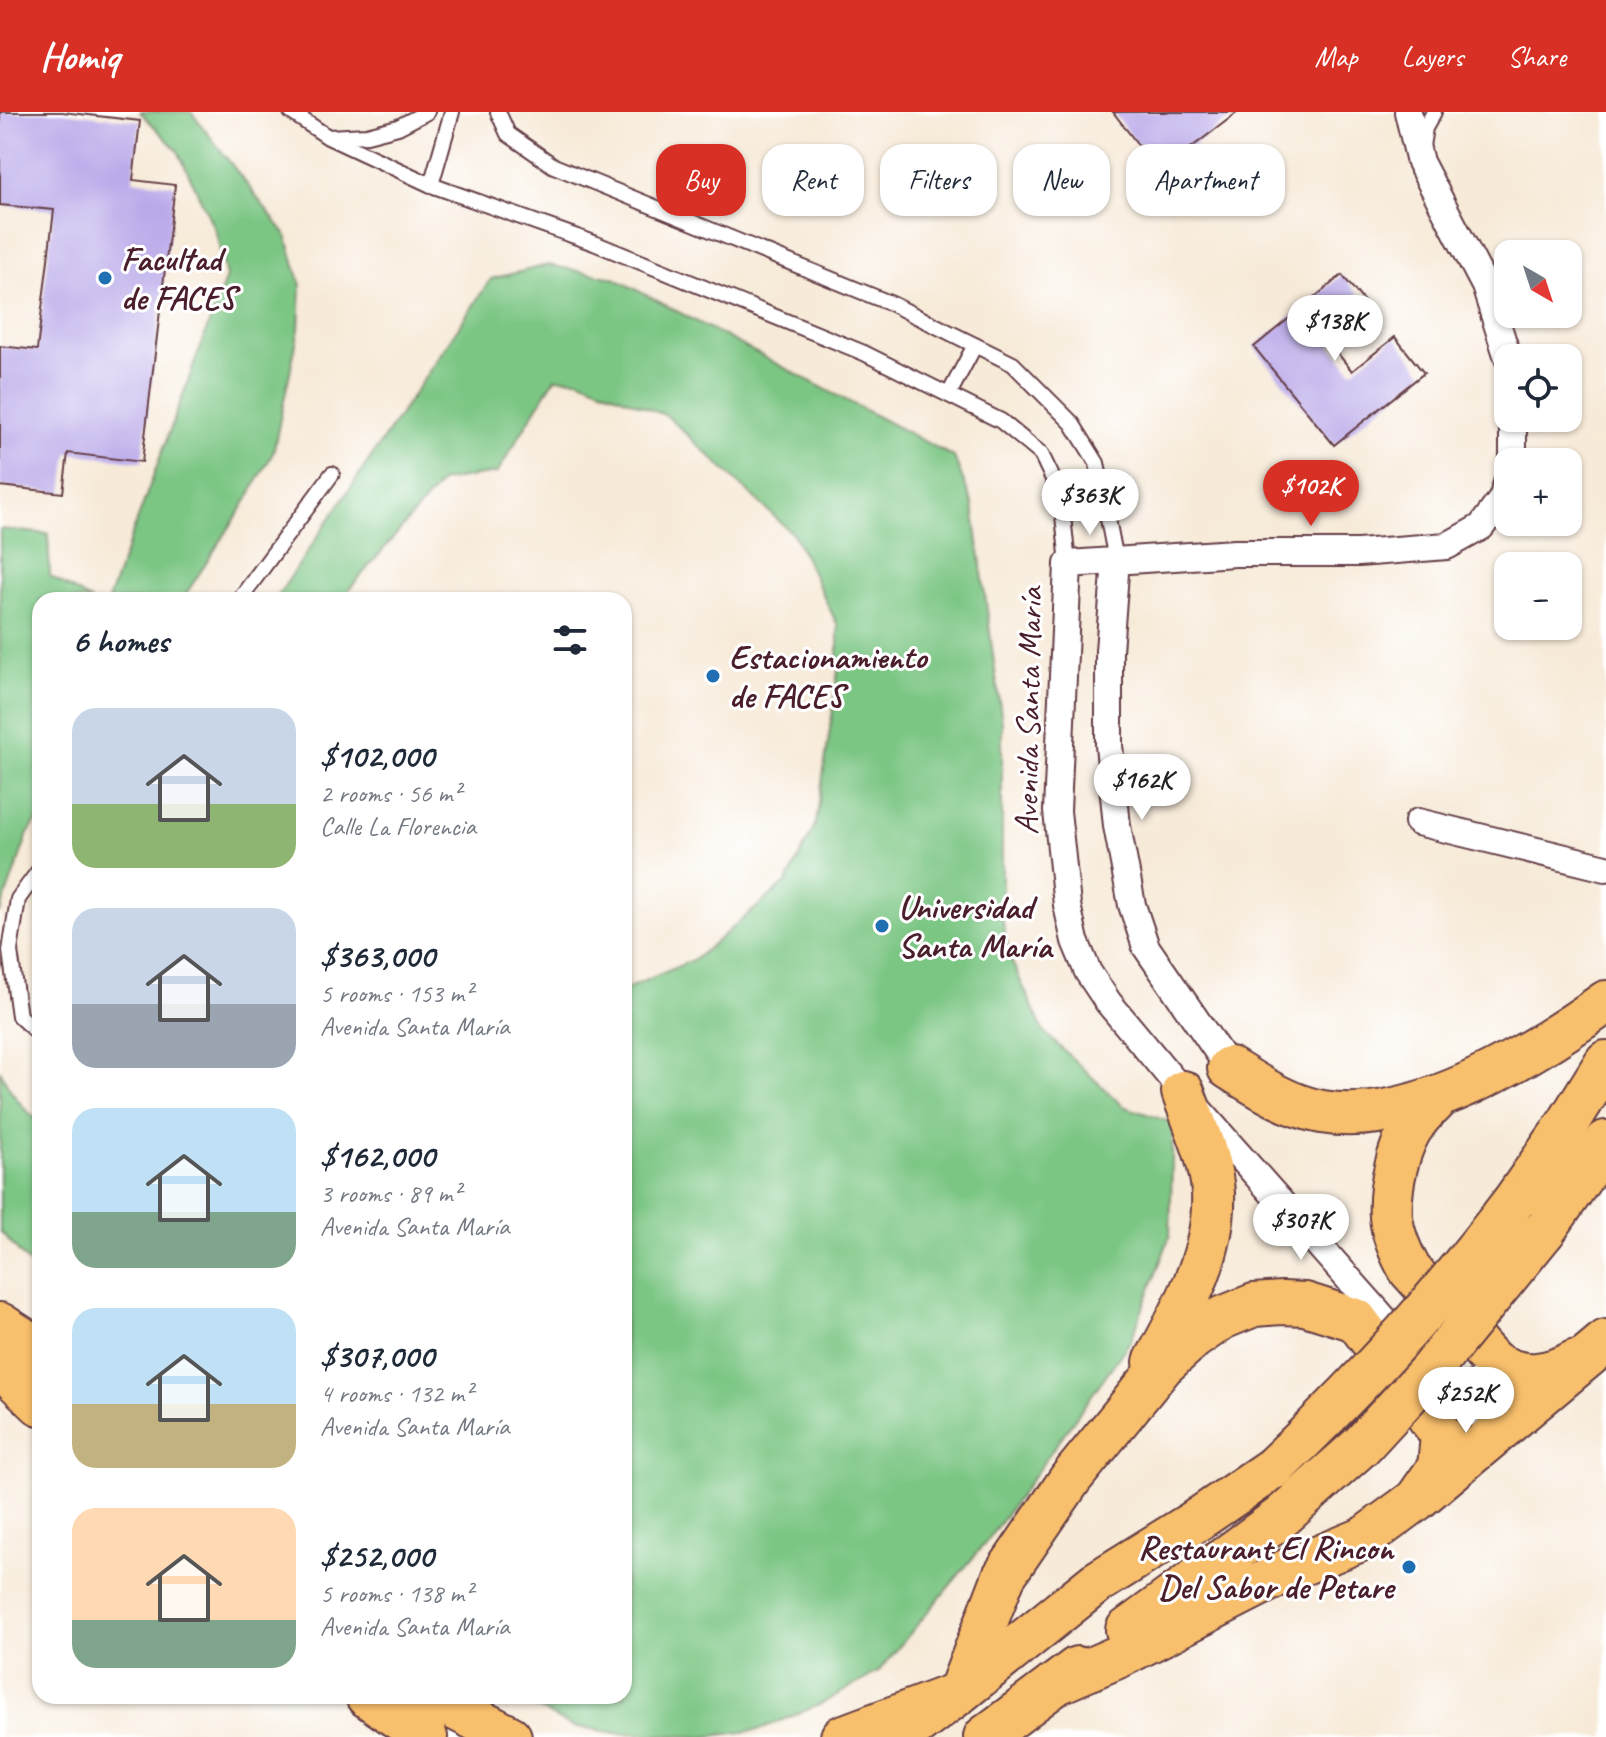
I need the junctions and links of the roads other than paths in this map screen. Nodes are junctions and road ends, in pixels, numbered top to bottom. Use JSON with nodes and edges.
{"nodes":[{"id":1,"x":291,"y":112,"type":"edge"},
{"id":2,"x":427,"y":112,"type":"edge"},
{"id":3,"x":452,"y":112,"type":"edge"},
{"id":4,"x":498,"y":112,"type":"edge"},
{"id":5,"x":1408,"y":112,"type":"edge"},
{"id":6,"x":1434,"y":112,"type":"edge"},
{"id":7,"x":328,"y":137,"type":"junction"},
{"id":8,"x":1420,"y":162,"type":"junction"},
{"id":9,"x":431,"y":185,"type":"junction"},
{"id":10,"x":1504,"y":344,"type":"edge"},
{"id":11,"x":975,"y":345,"type":"junction"},
{"id":12,"x":949,"y":394,"type":"junction"},
{"id":13,"x":332,"y":474,"type":"dead end"},
{"id":14,"x":1494,"y":510,"type":"edge"},
{"id":15,"x":1116,"y":560,"type":"junction"},
{"id":16,"x":1068,"y":564,"type":"junction"},
{"id":17,"x":245,"y":592,"type":"edge"},
{"id":18,"x":1418,"y":822,"type":"dead end"},
{"id":19,"x":1606,"y":868,"type":"edge"},
{"id":20,"x":32,"y":880,"type":"edge"},
{"id":21,"x":1606,"y":1002,"type":"edge"},
{"id":22,"x":32,"y":1028,"type":"edge"},
{"id":23,"x":1606,"y":1062,"type":"edge"},
{"id":24,"x":1229,"y":1068,"type":"joint"},
{"id":25,"x":1183,"y":1092,"type":"junction"},
{"id":26,"x":1438,"y":1097,"type":"junction"},
{"id":27,"x":1606,"y":1142,"type":"edge"},
{"id":28,"x":0,"y":1324,"type":"edge"},
{"id":29,"x":1606,"y":1341,"type":"edge"},
{"id":30,"x":32,"y":1345,"type":"edge"},
{"id":31,"x":0,"y":1358,"type":"edge"},
{"id":32,"x":1478,"y":1382,"type":"dead end"},
{"id":33,"x":32,"y":1396,"type":"edge"},
{"id":34,"x":1136,"y":1396,"type":"junction"},
{"id":35,"x":1501,"y":1428,"type":"junction"},
{"id":36,"x":1416,"y":1500,"type":"junction"},
{"id":37,"x":1055,"y":1684,"type":"junction"},
{"id":38,"x":959,"y":1693,"type":"junction"},
{"id":39,"x":379,"y":1704,"type":"edge"},
{"id":40,"x":448,"y":1704,"type":"edge"},
{"id":41,"x":426,"y":1737,"type":"edge"},
{"id":42,"x":510,"y":1737,"type":"edge"},
{"id":43,"x":842,"y":1737,"type":"edge"},
{"id":44,"x":900,"y":1737,"type":"edge"},
{"id":45,"x":985,"y":1737,"type":"edge"}],
"edges":[{"from":1,"to":7,"type":"lane","name":"Avenida Santa María"},
{"from":2,"to":7,"type":"lane"},
{"from":3,"to":9,"type":"lane"},
{"from":4,"to":11,"type":"lane"},
{"from":5,"to":8,"type":"street"},
{"from":6,"to":8,"type":"lane"},
{"from":7,"to":9,"type":"lane","name":"Avenida Santa María"},
{"from":8,"to":10,"type":"street"},
{"from":9,"to":12,"type":"lane","name":"Avenida Santa María"},
{"from":11,"to":12,"type":"lane"},
{"from":11,"to":15,"type":"lane"},
{"from":12,"to":16,"type":"lane","name":"Avenida Santa María"},
{"from":13,"to":17,"type":"lane"},
{"from":14,"to":15,"type":"street"},
{"from":15,"to":16,"type":"street"},
{"from":15,"to":24,"type":"street"},
{"from":16,"to":25,"type":"street","name":"Avenida Santa María"},
{"from":18,"to":19,"type":"street"},
{"from":20,"to":22,"type":"lane"},
{"from":21,"to":26,"type":"main road"},
{"from":23,"to":38,"type":"main road","bridge":true},
{"from":24,"to":26,"type":"main road"},
{"from":25,"to":34,"type":"main road"},
{"from":25,"to":35,"type":"street","name":"Avenida Santa María"},
{"from":26,"to":29,"type":"main road"},
{"from":27,"to":37,"type":"main road","bridge":true},
{"from":28,"to":30,"type":"main road"},
{"from":29,"to":35,"type":"main road"},
{"from":31,"to":33,"type":"main road"},
{"from":32,"to":35,"type":"street"},
{"from":34,"to":36,"type":"main road"},
{"from":34,"to":38,"type":"main road"},
{"from":35,"to":36,"type":"main road"},
{"from":36,"to":37,"type":"main road"},
{"from":37,"to":45,"type":"main road"},
{"from":38,"to":43,"type":"main road"},
{"from":38,"to":44,"type":"main road"},
{"from":39,"to":41,"type":"main road"},
{"from":40,"to":42,"type":"main road"}]}
